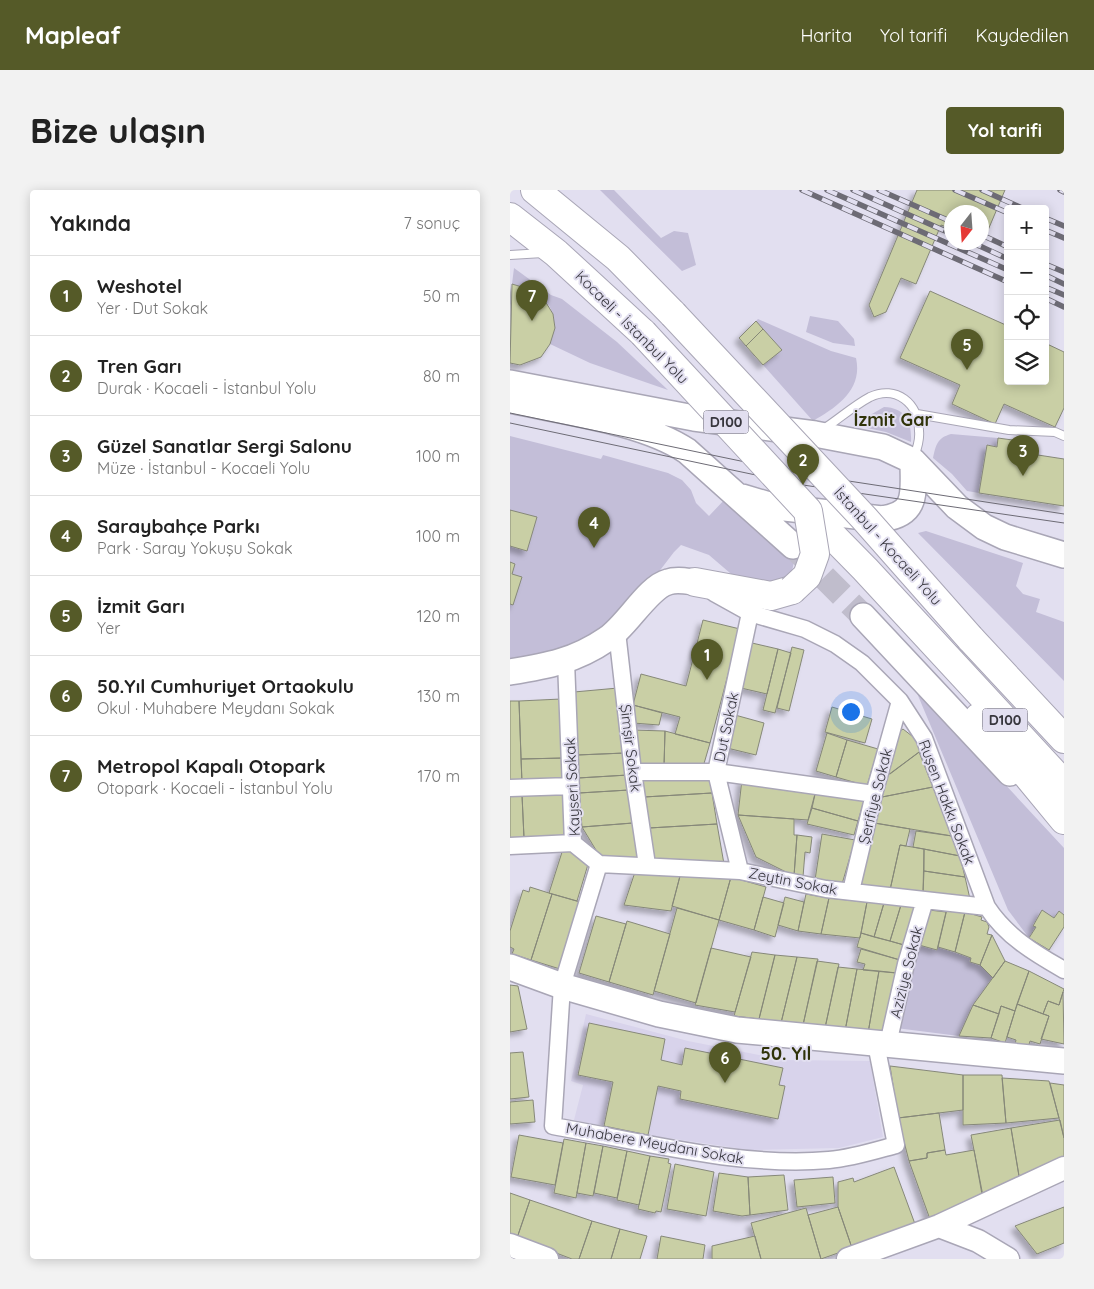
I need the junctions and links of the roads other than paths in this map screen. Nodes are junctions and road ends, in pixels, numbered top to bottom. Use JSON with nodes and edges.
{"nodes":[{"id":1,"x":535,"y":190,"type":"edge"},
{"id":2,"x":510,"y":217,"type":"edge"},
{"id":3,"x":556,"y":253,"type":"junction"},
{"id":4,"x":510,"y":255,"type":"edge"},
{"id":5,"x":510,"y":383,"type":"edge"},
{"id":6,"x":510,"y":400,"type":"edge"},
{"id":7,"x":917,"y":414,"type":"junction"},
{"id":8,"x":815,"y":434,"type":"junction"},
{"id":9,"x":1064,"y":436,"type":"edge"},
{"id":10,"x":913,"y":461,"type":"junction"},
{"id":11,"x":734,"y":493,"type":"junction"},
{"id":12,"x":808,"y":511,"type":"junction"},
{"id":13,"x":793,"y":546,"type":"tunnel mouth"},
{"id":14,"x":1064,"y":555,"type":"edge"},
{"id":15,"x":695,"y":582,"type":"junction"},
{"id":16,"x":750,"y":613,"type":"junction"},
{"id":17,"x":863,"y":616,"type":"tunnel mouth"},
{"id":18,"x":617,"y":632,"type":"junction"},
{"id":19,"x":970,"y":638,"type":"junction"},
{"id":20,"x":940,"y":660,"type":"junction"},
{"id":21,"x":566,"y":661,"type":"junction"},
{"id":22,"x":510,"y":672,"type":"edge"},
{"id":23,"x":900,"y":701,"type":"junction"},
{"id":24,"x":1064,"y":719,"type":"edge"},
{"id":25,"x":1064,"y":739,"type":"edge"},
{"id":26,"x":633,"y":772,"type":"junction"},
{"id":27,"x":716,"y":772,"type":"junction"},
{"id":28,"x":1064,"y":784,"type":"edge"},
{"id":29,"x":571,"y":786,"type":"junction"},
{"id":30,"x":510,"y":788,"type":"edge"},
{"id":31,"x":874,"y":794,"type":"junction"},
{"id":32,"x":1064,"y":820,"type":"edge"},
{"id":33,"x":1064,"y":830,"type":"edge"},
{"id":34,"x":573,"y":843,"type":"junction"},
{"id":35,"x":510,"y":846,"type":"edge"},
{"id":36,"x":599,"y":864,"type":"junction"},
{"id":37,"x":648,"y":865,"type":"junction"},
{"id":38,"x":740,"y":870,"type":"junction"},
{"id":39,"x":851,"y":891,"type":"junction"},
{"id":40,"x":925,"y":900,"type":"junction"},
{"id":41,"x":987,"y":907,"type":"junction"},
{"id":42,"x":510,"y":966,"type":"edge"},
{"id":43,"x":1064,"y":970,"type":"edge"},
{"id":44,"x":562,"y":986,"type":"junction"},
{"id":45,"x":882,"y":1044,"type":"junction"},
{"id":46,"x":1064,"y":1061,"type":"edge"},
{"id":47,"x":1064,"y":1168,"type":"edge"},
{"id":48,"x":939,"y":1226,"type":"junction"},
{"id":49,"x":510,"y":1246,"type":"edge"},
{"id":50,"x":547,"y":1259,"type":"edge"},
{"id":51,"x":848,"y":1259,"type":"edge"},
{"id":52,"x":1008,"y":1259,"type":"edge"}],
"edges":[{"from":1,"to":19,"type":"highway","name":"İstanbul - Kocaeli Yolu","number":"D100","bridge":true},
{"from":2,"to":3,"type":"highway","name":"Kocaeli - İstanbul Yolu","number":"D100"},
{"from":3,"to":4,"type":"lane"},
{"from":3,"to":12,"type":"highway","name":"Kocaeli - İstanbul Yolu","number":"D100","bridge":true},
{"from":5,"to":8,"type":"main road"},
{"from":6,"to":11,"type":"main road"},
{"from":7,"to":8,"type":"lane"},
{"from":7,"to":9,"type":"lane"},
{"from":7,"to":10,"type":"lane"},
{"from":8,"to":10,"type":"main road"},
{"from":10,"to":11,"type":"main road"},
{"from":10,"to":14,"type":"main road"},
{"from":11,"to":13,"type":"main road"},
{"from":12,"to":15,"type":"highway","bridge":true},
{"from":12,"to":20,"type":"highway","number":"D100"},
{"from":15,"to":16,"type":"street","name":"Ruşen Hakkı Sokak"},
{"from":15,"to":18,"type":"main road"},
{"from":16,"to":23,"type":"street","name":"Ruşen Hakkı Sokak"},
{"from":16,"to":27,"type":"street","name":"Dut Sokak"},
{"from":17,"to":33,"type":"main road"},
{"from":18,"to":21,"type":"main road"},
{"from":18,"to":26,"type":"street","name":"Şimşir Sokak"},
{"from":19,"to":24,"type":"highway"},
{"from":19,"to":25,"type":"highway","name":"İstanbul - Kocaeli Yolu","number":"D100"},
{"from":20,"to":28,"type":"highway","number":"D100"},
{"from":20,"to":32,"type":"highway"},
{"from":21,"to":22,"type":"main road"},
{"from":21,"to":29,"type":"street","name":"Kayseri Sokak"},
{"from":23,"to":31,"type":"street","name":"Şerifiye Sokak"},
{"from":23,"to":41,"type":"street","name":"Ruşen Hakkı Sokak"},
{"from":26,"to":27,"type":"street"},
{"from":26,"to":37,"type":"street","name":"Şimşir Sokak"},
{"from":27,"to":31,"type":"street"},
{"from":27,"to":38,"type":"street","name":"Dut Sokak"},
{"from":29,"to":30,"type":"street"},
{"from":29,"to":34,"type":"street","name":"Kayseri Sokak"},
{"from":31,"to":39,"type":"street","name":"Şerifiye Sokak"},
{"from":34,"to":35,"type":"street"},
{"from":34,"to":36,"type":"street","name":"Kayseri Sokak"},
{"from":36,"to":37,"type":"street","name":"Zeytin Sokak"},
{"from":36,"to":44,"type":"street"},
{"from":37,"to":38,"type":"street","name":"Zeytin Sokak"},
{"from":38,"to":39,"type":"street","name":"Zeytin Sokak"},
{"from":39,"to":40,"type":"street","name":"Zeytin Sokak"},
{"from":40,"to":41,"type":"street","name":"Zeytin Sokak"},
{"from":40,"to":45,"type":"street","name":"Aziziye Sokak"},
{"from":41,"to":43,"type":"street","name":"Ruşen Hakkı Sokak"},
{"from":42,"to":44,"type":"main road"},
{"from":44,"to":45,"type":"main road"},
{"from":44,"to":45,"type":"street","name":"Muhabere Meydanı Sokak"},
{"from":45,"to":46,"type":"main road"},
{"from":47,"to":48,"type":"main road"},
{"from":48,"to":51,"type":"main road"},
{"from":48,"to":52,"type":"main road"},
{"from":49,"to":50,"type":"main road"}]}
